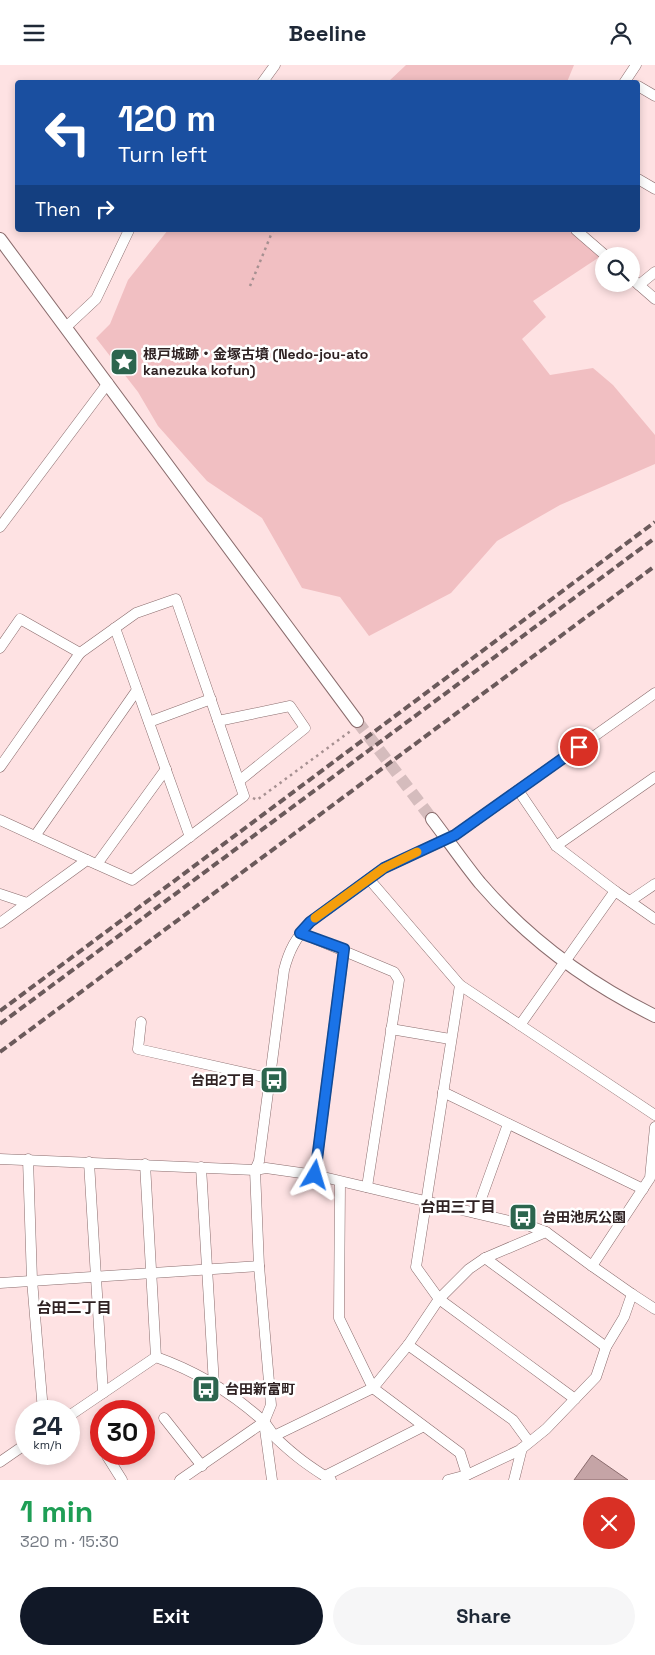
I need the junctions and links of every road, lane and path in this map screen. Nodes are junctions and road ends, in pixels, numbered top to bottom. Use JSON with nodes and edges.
{"nodes":[{"id":1,"x":275,"y":65,"type":"edge"},
{"id":2,"x":636,"y":65,"type":"edge"},
{"id":3,"x":264,"y":80,"type":"edge"},
{"id":4,"x":628,"y":80,"type":"edge"},
{"id":5,"x":640,"y":87,"type":"edge"},
{"id":6,"x":655,"y":96,"type":"edge"},
{"id":7,"x":640,"y":180,"type":"edge"},
{"id":8,"x":655,"y":189,"type":"edge"},
{"id":9,"x":128,"y":232,"type":"edge"},
{"id":10,"x":272,"y":232,"type":"edge"},
{"id":11,"x":578,"y":232,"type":"edge"},
{"id":12,"x":0,"y":239,"type":"edge"},
{"id":13,"x":596,"y":247,"type":"edge"},
{"id":14,"x":655,"y":272,"type":"edge"},
{"id":15,"x":640,"y":280,"type":"edge"},
{"id":16,"x":250,"y":286,"type":"dead end"},
{"id":17,"x":640,"y":286,"type":"edge"},
{"id":18,"x":655,"y":299,"type":"edge"},
{"id":19,"x":66,"y":327,"type":"junction"},
{"id":20,"x":108,"y":383,"type":"junction"},
{"id":21,"x":0,"y":527,"type":"edge"},
{"id":22,"x":115,"y":628,"type":"junction"},
{"id":23,"x":0,"y":648,"type":"edge"},
{"id":24,"x":80,"y":653,"type":"junction"},
{"id":25,"x":137,"y":690,"type":"junction"},
{"id":26,"x":655,"y":693,"type":"edge"},
{"id":27,"x":211,"y":699,"type":"junction"},
{"id":28,"x":149,"y":721,"type":"junction"},
{"id":29,"x":218,"y":721,"type":"junction"},
{"id":30,"x":355,"y":726,"type":"joint"},
{"id":31,"x":0,"y":767,"type":"edge"},
{"id":32,"x":166,"y":769,"type":"junction"},
{"id":33,"x":655,"y":777,"type":"edge"},
{"id":34,"x":239,"y":781,"type":"junction"},
{"id":35,"x":518,"y":790,"type":"junction"},
{"id":36,"x":244,"y":796,"type":"junction"},
{"id":37,"x":432,"y":819,"type":"tunnel mouth"},
{"id":38,"x":0,"y":820,"type":"edge"},
{"id":39,"x":35,"y":836,"type":"junction"},
{"id":40,"x":190,"y":837,"type":"junction"},
{"id":41,"x":447,"y":839,"type":"junction"},
{"id":42,"x":556,"y":846,"type":"junction"},
{"id":43,"x":87,"y":860,"type":"junction"},
{"id":44,"x":97,"y":864,"type":"junction"},
{"id":45,"x":370,"y":879,"type":"junction"},
{"id":46,"x":655,"y":884,"type":"edge"},
{"id":47,"x":615,"y":891,"type":"junction"},
{"id":48,"x":0,"y":894,"type":"edge"},
{"id":49,"x":630,"y":901,"type":"junction"},
{"id":50,"x":27,"y":903,"type":"junction"},
{"id":51,"x":655,"y":919,"type":"edge"},
{"id":52,"x":0,"y":923,"type":"edge"},
{"id":53,"x":300,"y":933,"type":"junction"},
{"id":54,"x":344,"y":949,"type":"junction"},
{"id":55,"x":564,"y":962,"type":"junction"},
{"id":56,"x":460,"y":985,"type":"junction"},
{"id":57,"x":655,"y":1016,"type":"edge"},
{"id":58,"x":141,"y":1022,"type":"dead end"},
{"id":59,"x":520,"y":1025,"type":"junction"},
{"id":60,"x":391,"y":1029,"type":"junction"},
{"id":61,"x":450,"y":1039,"type":"junction"},
{"id":62,"x":268,"y":1078,"type":"junction"},
{"id":63,"x":443,"y":1092,"type":"junction"},
{"id":64,"x":655,"y":1115,"type":"edge"},
{"id":65,"x":508,"y":1124,"type":"junction"},
{"id":66,"x":655,"y":1127,"type":"edge"},
{"id":67,"x":0,"y":1159,"type":"edge"},
{"id":68,"x":28,"y":1159,"type":"junction"},
{"id":69,"x":88,"y":1162,"type":"junction"},
{"id":70,"x":145,"y":1164,"type":"junction"},
{"id":71,"x":201,"y":1167,"type":"junction"},
{"id":72,"x":255,"y":1169,"type":"junction"},
{"id":73,"x":315,"y":1175,"type":"junction"},
{"id":74,"x":340,"y":1182,"type":"junction"},
{"id":75,"x":367,"y":1187,"type":"junction"},
{"id":76,"x":643,"y":1189,"type":"junction"},
{"id":77,"x":425,"y":1202,"type":"junction"},
{"id":78,"x":476,"y":1213,"type":"junction"},
{"id":79,"x":546,"y":1232,"type":"junction"},
{"id":80,"x":485,"y":1258,"type":"junction"},
{"id":81,"x":259,"y":1266,"type":"junction"},
{"id":82,"x":592,"y":1266,"type":"junction"},
{"id":83,"x":207,"y":1269,"type":"junction"},
{"id":84,"x":151,"y":1272,"type":"junction"},
{"id":85,"x":95,"y":1276,"type":"junction"},
{"id":86,"x":32,"y":1281,"type":"junction"},
{"id":87,"x":0,"y":1283,"type":"edge"},
{"id":88,"x":632,"y":1294,"type":"junction"},
{"id":89,"x":439,"y":1299,"type":"junction"},
{"id":90,"x":655,"y":1309,"type":"edge"},
{"id":91,"x":408,"y":1345,"type":"junction"},
{"id":92,"x":606,"y":1347,"type":"junction"},
{"id":93,"x":156,"y":1357,"type":"junction"},
{"id":94,"x":214,"y":1385,"type":"junction"},
{"id":95,"x":373,"y":1388,"type":"junction"},
{"id":96,"x":103,"y":1393,"type":"junction"},
{"id":97,"x":575,"y":1399,"type":"junction"},
{"id":98,"x":42,"y":1400,"type":"edge"},
{"id":99,"x":80,"y":1409,"type":"edge"},
{"id":100,"x":164,"y":1418,"type":"dead end"},
{"id":101,"x":264,"y":1422,"type":"junction"},
{"id":102,"x":422,"y":1427,"type":"junction"},
{"id":103,"x":274,"y":1436,"type":"junction"},
{"id":104,"x":526,"y":1445,"type":"junction"},
{"id":105,"x":15,"y":1452,"type":"edge"},
{"id":106,"x":0,"y":1462,"type":"edge"},
{"id":107,"x":113,"y":1465,"type":"edge"},
{"id":108,"x":202,"y":1466,"type":"junction"},
{"id":109,"x":467,"y":1475,"type":"junction"},
{"id":110,"x":328,"y":1478,"type":"edge"},
{"id":111,"x":122,"y":1480,"type":"edge"},
{"id":112,"x":180,"y":1480,"type":"edge"},
{"id":113,"x":272,"y":1480,"type":"edge"},
{"id":114,"x":448,"y":1480,"type":"edge"},
{"id":115,"x":514,"y":1480,"type":"edge"}],
"edges":[{"from":1,"to":3,"type":"street"},
{"from":2,"to":4,"type":"street"},
{"from":5,"to":6,"type":"street"},
{"from":7,"to":8,"type":"street"},
{"from":9,"to":19,"type":"street"},
{"from":10,"to":16,"type":"path"},
{"from":11,"to":13,"type":"street"},
{"from":12,"to":19,"type":"street"},
{"from":14,"to":15,"type":"street"},
{"from":17,"to":18,"type":"street"},
{"from":19,"to":20,"type":"street"},
{"from":20,"to":21,"type":"street"},
{"from":20,"to":30,"type":"street"},
{"from":22,"to":24,"type":"street"},
{"from":22,"to":25,"type":"street"},
{"from":22,"to":27,"type":"street"},
{"from":23,"to":24,"type":"street"},
{"from":24,"to":31,"type":"street"},
{"from":25,"to":28,"type":"street"},
{"from":25,"to":39,"type":"street"},
{"from":26,"to":35,"type":"street"},
{"from":27,"to":28,"type":"street"},
{"from":27,"to":29,"type":"street"},
{"from":28,"to":32,"type":"street"},
{"from":29,"to":34,"type":"street"},
{"from":29,"to":34,"type":"street"},
{"from":30,"to":36,"type":"path"},
{"from":32,"to":40,"type":"street"},
{"from":32,"to":44,"type":"street"},
{"from":33,"to":42,"type":"street"},
{"from":34,"to":36,"type":"street"},
{"from":35,"to":41,"type":"street"},
{"from":35,"to":42,"type":"street"},
{"from":36,"to":40,"type":"street"},
{"from":37,"to":41,"type":"street"},
{"from":38,"to":39,"type":"street"},
{"from":39,"to":43,"type":"street"},
{"from":40,"to":44,"type":"street"},
{"from":41,"to":45,"type":"street"},
{"from":41,"to":55,"type":"street"},
{"from":42,"to":47,"type":"street"},
{"from":43,"to":44,"type":"street"},
{"from":43,"to":50,"type":"street"},
{"from":45,"to":53,"type":"street"},
{"from":45,"to":56,"type":"street"},
{"from":46,"to":49,"type":"street"},
{"from":47,"to":49,"type":"street"},
{"from":47,"to":55,"type":"street"},
{"from":48,"to":50,"type":"street"},
{"from":49,"to":51,"type":"street"},
{"from":50,"to":52,"type":"street"},
{"from":53,"to":54,"type":"street"},
{"from":53,"to":62,"type":"street"},
{"from":54,"to":60,"type":"street"},
{"from":54,"to":73,"type":"street"},
{"from":55,"to":57,"type":"street"},
{"from":55,"to":59,"type":"street"},
{"from":56,"to":59,"type":"street"},
{"from":56,"to":61,"type":"street"},
{"from":58,"to":62,"type":"street"},
{"from":59,"to":64,"type":"street"},
{"from":60,"to":61,"type":"street"},
{"from":60,"to":75,"type":"street"},
{"from":61,"to":63,"type":"street"},
{"from":62,"to":72,"type":"street"},
{"from":63,"to":65,"type":"street"},
{"from":63,"to":77,"type":"street"},
{"from":65,"to":76,"type":"street"},
{"from":65,"to":78,"type":"street"},
{"from":66,"to":76,"type":"street"},
{"from":67,"to":68,"type":"street"},
{"from":68,"to":69,"type":"street"},
{"from":68,"to":86,"type":"street"},
{"from":69,"to":70,"type":"street"},
{"from":69,"to":85,"type":"street"},
{"from":70,"to":71,"type":"street"},
{"from":70,"to":84,"type":"street"},
{"from":71,"to":72,"type":"street"},
{"from":71,"to":83,"type":"street"},
{"from":72,"to":73,"type":"street"},
{"from":72,"to":81,"type":"street"},
{"from":73,"to":74,"type":"street"},
{"from":74,"to":75,"type":"street"},
{"from":74,"to":95,"type":"street"},
{"from":75,"to":77,"type":"street"},
{"from":76,"to":82,"type":"street"},
{"from":77,"to":78,"type":"street"},
{"from":77,"to":89,"type":"street"},
{"from":78,"to":79,"type":"street"},
{"from":79,"to":80,"type":"street"},
{"from":79,"to":82,"type":"street"},
{"from":80,"to":89,"type":"street"},
{"from":80,"to":92,"type":"street"},
{"from":81,"to":83,"type":"street"},
{"from":81,"to":101,"type":"street"},
{"from":82,"to":88,"type":"street"},
{"from":83,"to":84,"type":"street"},
{"from":83,"to":94,"type":"street"},
{"from":84,"to":85,"type":"street"},
{"from":84,"to":93,"type":"street"},
{"from":85,"to":86,"type":"street"},
{"from":85,"to":96,"type":"street"},
{"from":86,"to":87,"type":"street"},
{"from":86,"to":98,"type":"street"},
{"from":88,"to":90,"type":"street"},
{"from":88,"to":92,"type":"street"},
{"from":89,"to":91,"type":"street"},
{"from":89,"to":97,"type":"street"},
{"from":91,"to":95,"type":"street"},
{"from":91,"to":104,"type":"street"},
{"from":92,"to":97,"type":"street"},
{"from":93,"to":94,"type":"street"},
{"from":93,"to":96,"type":"street"},
{"from":94,"to":101,"type":"street"},
{"from":95,"to":102,"type":"street"},
{"from":95,"to":103,"type":"street"},
{"from":96,"to":99,"type":"street"},
{"from":97,"to":104,"type":"street"},
{"from":100,"to":108,"type":"street"},
{"from":101,"to":103,"type":"street"},
{"from":101,"to":108,"type":"street"},
{"from":101,"to":113,"type":"street"},
{"from":102,"to":109,"type":"street"},
{"from":102,"to":110,"type":"street"},
{"from":103,"to":110,"type":"street"},
{"from":104,"to":109,"type":"street"},
{"from":104,"to":115,"type":"street"},
{"from":105,"to":106,"type":"street"},
{"from":107,"to":111,"type":"street"},
{"from":108,"to":112,"type":"street"},
{"from":109,"to":114,"type":"street"}]}
